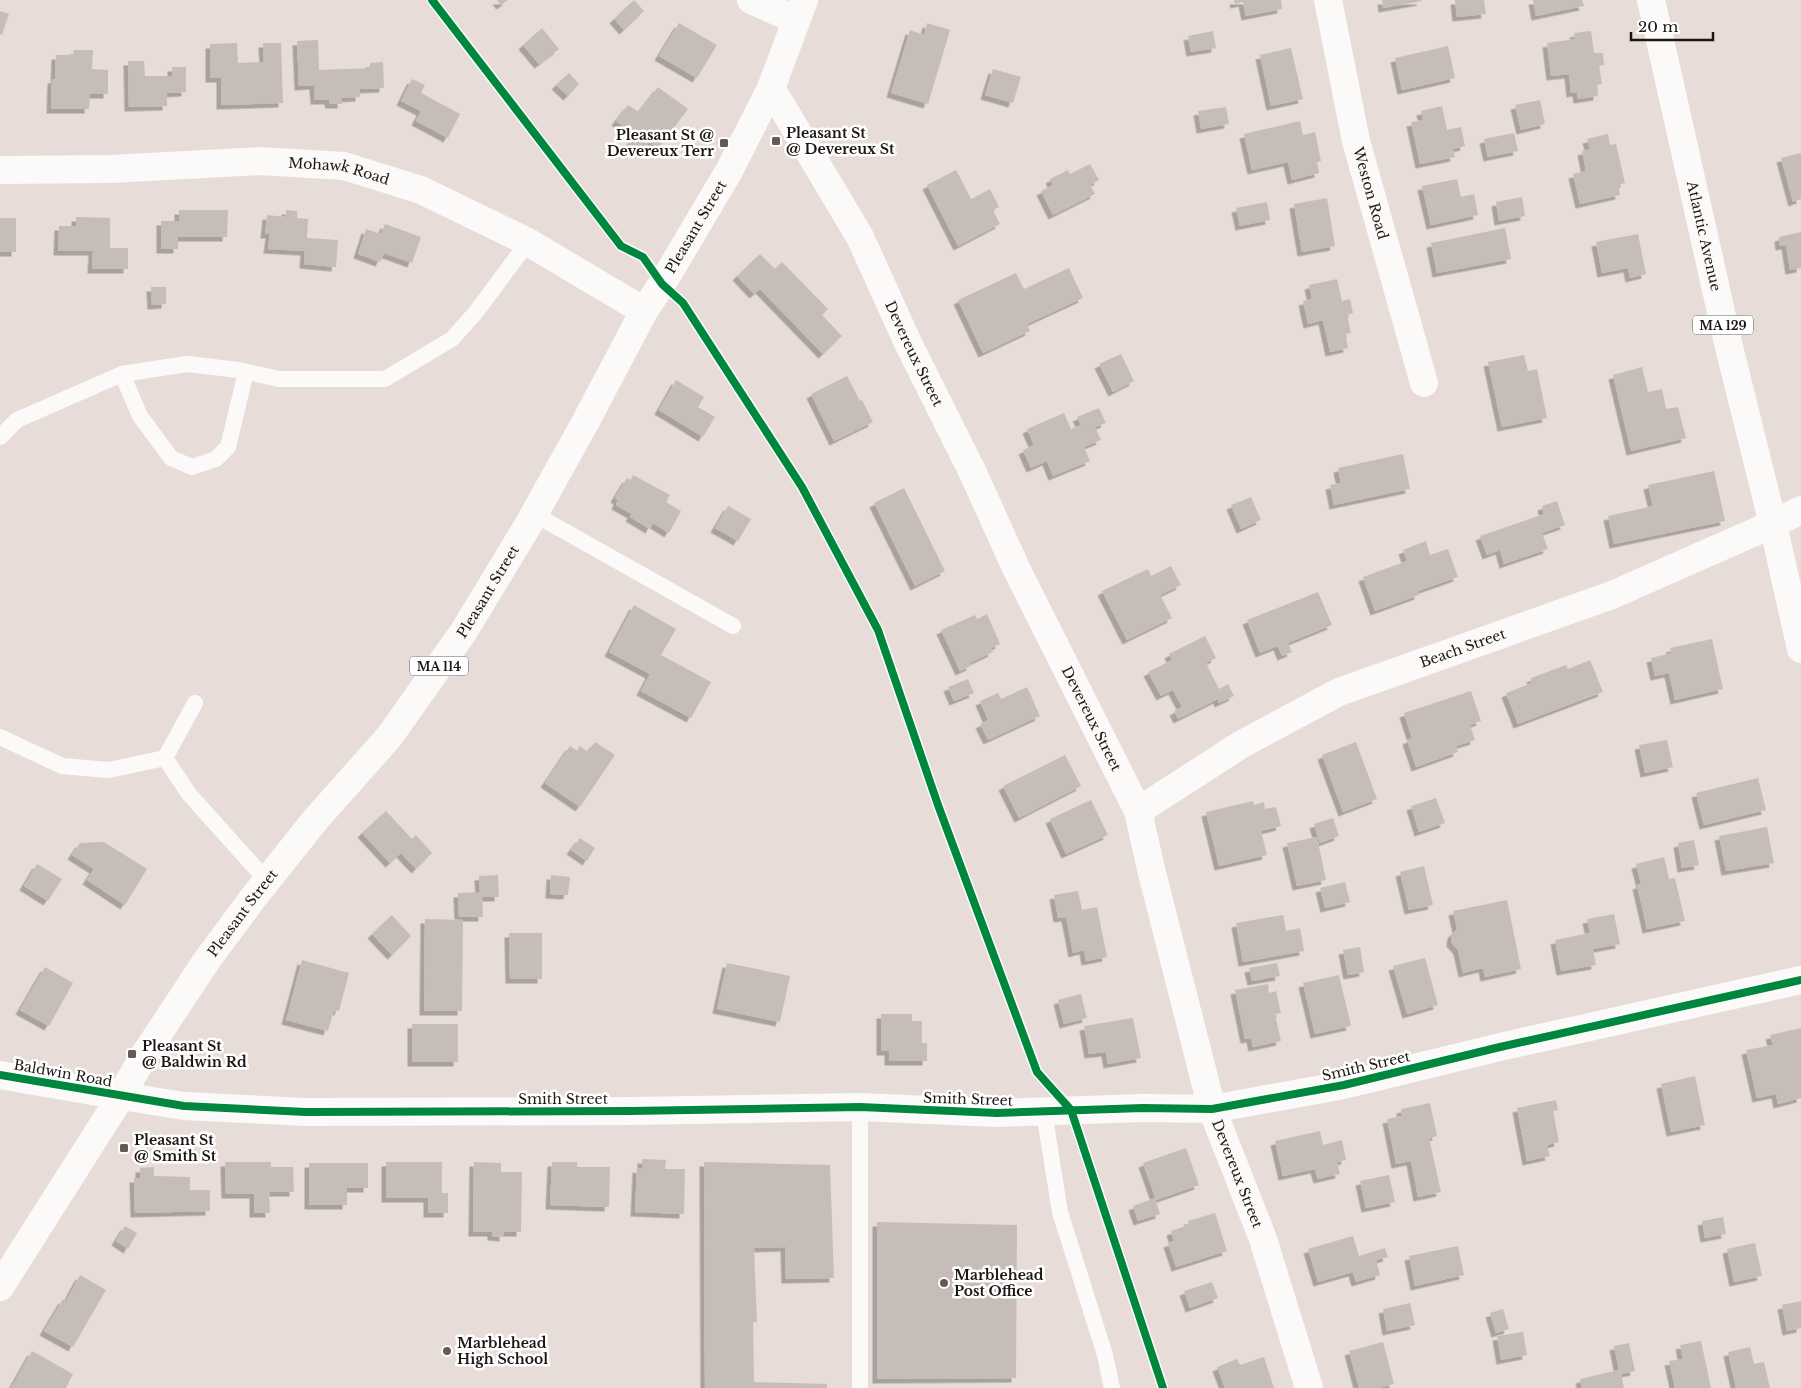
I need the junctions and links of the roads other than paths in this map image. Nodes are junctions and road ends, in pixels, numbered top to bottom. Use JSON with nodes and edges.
{"nodes":[{"id":1,"x":751,"y":0,"type":"edge"},
{"id":2,"x":1328,"y":0,"type":"edge"},
{"id":3,"x":1651,"y":0,"type":"edge"},
{"id":4,"x":800,"y":10,"type":"edge"},
{"id":5,"x":771,"y":88,"type":"junction"},
{"id":6,"x":0,"y":170,"type":"edge"},
{"id":7,"x":528,"y":242,"type":"junction"},
{"id":8,"x":644,"y":311,"type":"junction"},
{"id":9,"x":246,"y":372,"type":"junction"},
{"id":10,"x":122,"y":374,"type":"junction"},
{"id":11,"x":1424,"y":383,"type":"dead end"},
{"id":12,"x":0,"y":437,"type":"edge"},
{"id":13,"x":1801,"y":510,"type":"edge"},
{"id":14,"x":534,"y":514,"type":"junction"},
{"id":15,"x":1773,"y":524,"type":"junction"},
{"id":16,"x":733,"y":626,"type":"dead end"},
{"id":17,"x":1801,"y":649,"type":"edge"},
{"id":18,"x":195,"y":702,"type":"dead end"},
{"id":19,"x":0,"y":737,"type":"edge"},
{"id":20,"x":165,"y":758,"type":"junction"},
{"id":21,"x":1138,"y":811,"type":"junction"},
{"id":22,"x":267,"y":881,"type":"junction"},
{"id":23,"x":1801,"y":980,"type":"edge"},
{"id":24,"x":0,"y":1075,"type":"edge"},
{"id":25,"x":121,"y":1096,"type":"junction"},
{"id":26,"x":860,"y":1107,"type":"junction"},
{"id":27,"x":1212,"y":1109,"type":"junction"},
{"id":28,"x":1044,"y":1112,"type":"junction"},
{"id":29,"x":0,"y":1287,"type":"edge"},
{"id":30,"x":860,"y":1388,"type":"edge"},
{"id":31,"x":1112,"y":1388,"type":"edge"},
{"id":32,"x":1309,"y":1388,"type":"edge"}],
"edges":[{"from":1,"to":4,"type":"street"},
{"from":2,"to":11,"type":"street","name":"Weston Road"},
{"from":3,"to":15,"type":"street","name":"Atlantic Avenue","number":"MA 129"},
{"from":4,"to":5,"type":"street","name":"Pleasant Street","number":"MA 114"},
{"from":5,"to":8,"type":"street","name":"Pleasant Street","number":"MA 114"},
{"from":5,"to":21,"type":"street","name":"Devereux Street"},
{"from":6,"to":7,"type":"street","name":"Mohawk Road"},
{"from":7,"to":8,"type":"street","name":"Mohawk Road"},
{"from":7,"to":9,"type":"lane"},
{"from":8,"to":14,"type":"street","name":"Pleasant Street","number":"MA 114"},
{"from":9,"to":10,"type":"lane"},
{"from":9,"to":10,"type":"lane"},
{"from":10,"to":12,"type":"lane"},
{"from":13,"to":15,"type":"street","name":"Beach Street"},
{"from":14,"to":16,"type":"lane"},
{"from":14,"to":22,"type":"street","name":"Pleasant Street","number":"MA 114"},
{"from":15,"to":17,"type":"street","name":"Atlantic Avenue","number":"MA 129"},
{"from":15,"to":21,"type":"street","name":"Beach Street"},
{"from":18,"to":20,"type":"lane"},
{"from":19,"to":20,"type":"lane"},
{"from":20,"to":22,"type":"lane"},
{"from":21,"to":27,"type":"street","name":"Devereux Street"},
{"from":22,"to":25,"type":"street","name":"Pleasant Street","number":"MA 114"},
{"from":23,"to":27,"type":"street","name":"Smith Street"},
{"from":24,"to":25,"type":"street","name":"Baldwin Road"},
{"from":25,"to":26,"type":"street","name":"Smith Street"},
{"from":25,"to":29,"type":"street","name":"Pleasant Street","number":"MA 114"},
{"from":26,"to":28,"type":"street","name":"Smith Street"},
{"from":26,"to":30,"type":"lane"},
{"from":27,"to":28,"type":"street","name":"Smith Street"},
{"from":27,"to":32,"type":"street","name":"Devereux Street"},
{"from":28,"to":31,"type":"lane"}]}
